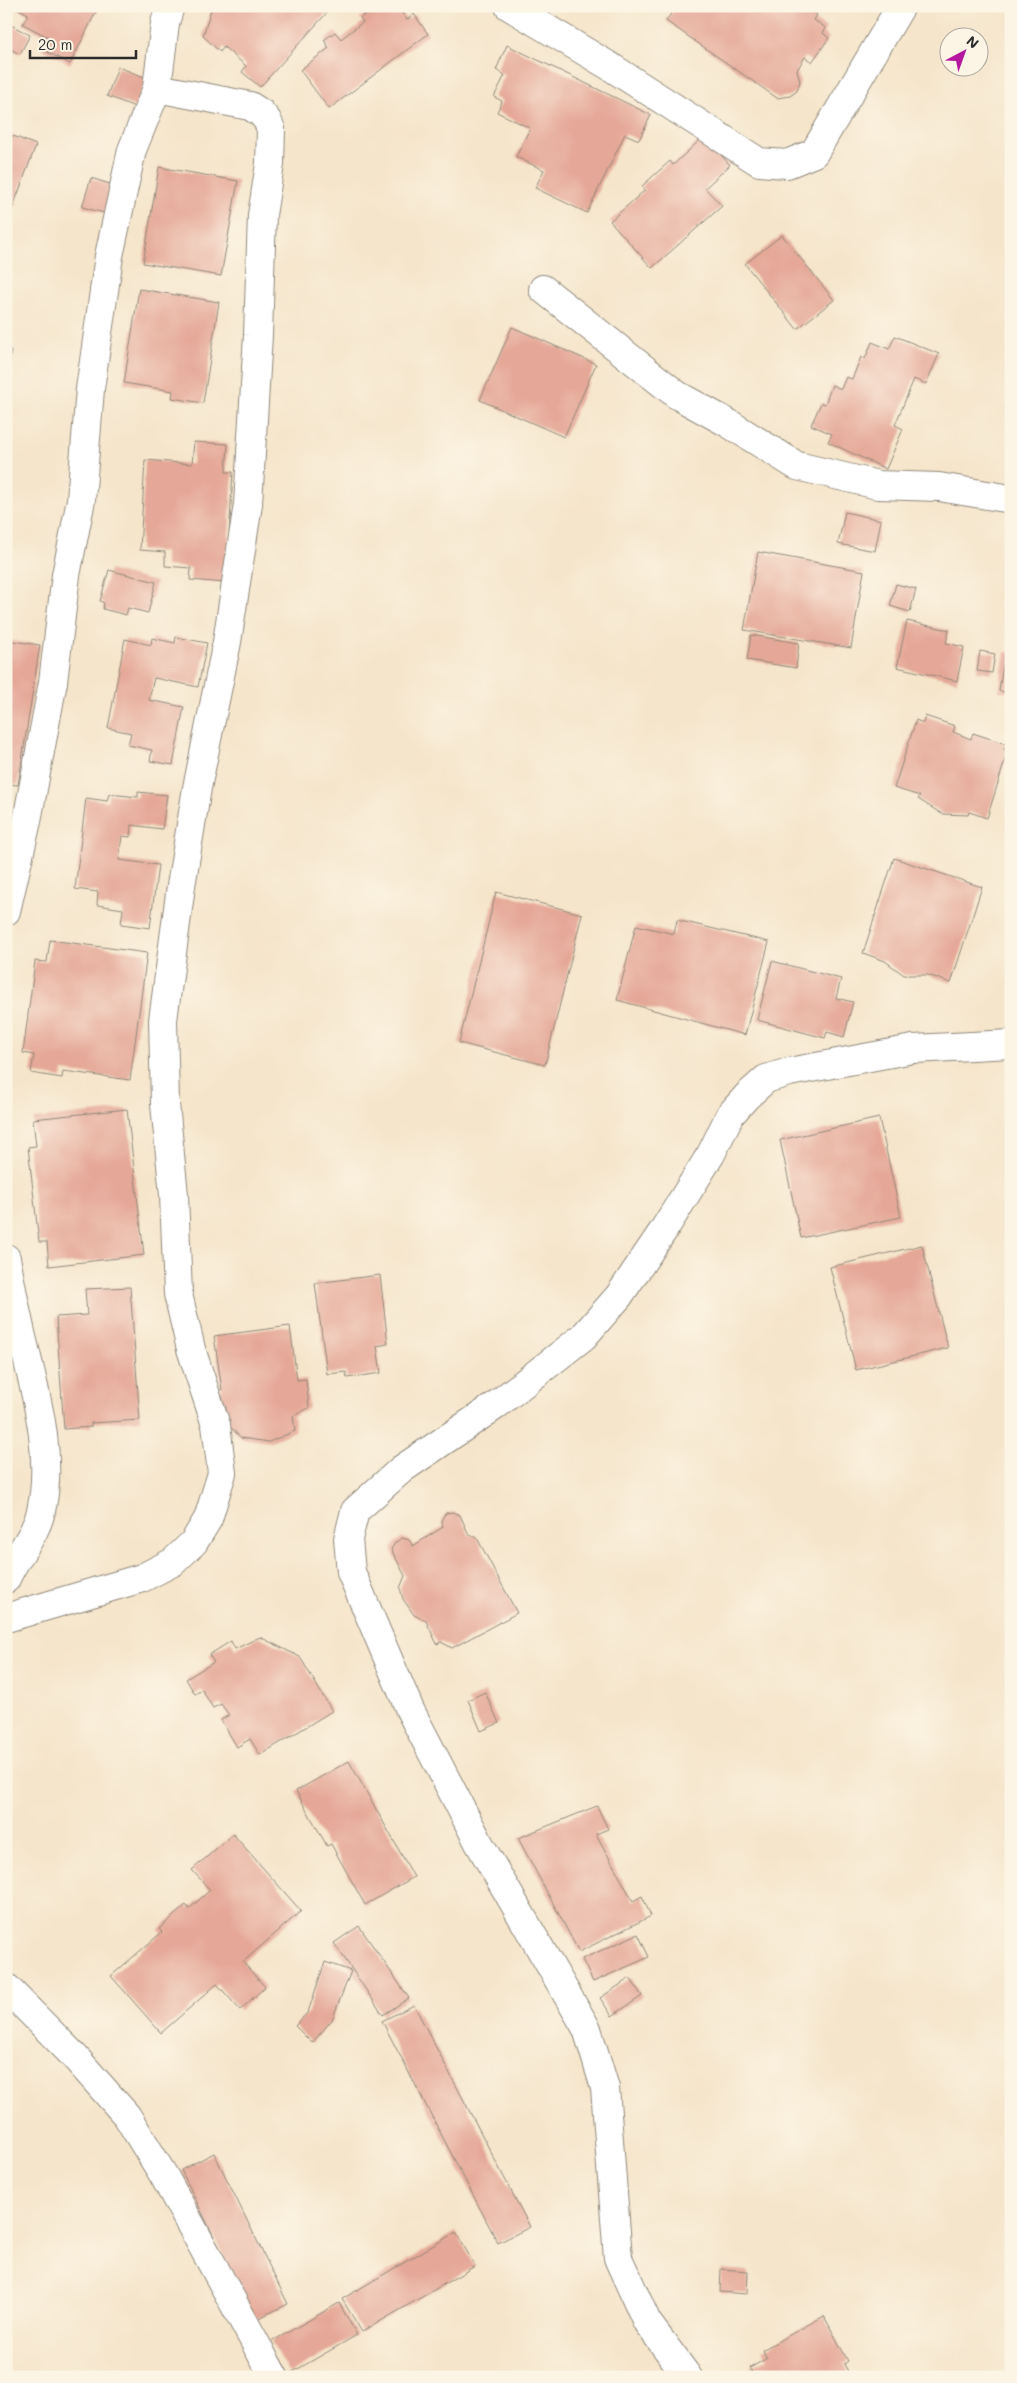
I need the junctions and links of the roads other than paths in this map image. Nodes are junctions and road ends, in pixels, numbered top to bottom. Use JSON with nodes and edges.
{"nodes":[{"id":1,"x":170,"y":6,"type":"edge"},
{"id":2,"x":509,"y":6,"type":"edge"},
{"id":3,"x":901,"y":6,"type":"edge"},
{"id":4,"x":157,"y":88,"type":"junction"},
{"id":5,"x":543,"y":288,"type":"dead end"},
{"id":6,"x":1011,"y":499,"type":"edge"},
{"id":7,"x":6,"y":912,"type":"edge"},
{"id":8,"x":1011,"y":1044,"type":"edge"},
{"id":9,"x":6,"y":1258,"type":"edge"},
{"id":10,"x":6,"y":1579,"type":"edge"},
{"id":11,"x":6,"y":1618,"type":"edge"},
{"id":12,"x":6,"y":1987,"type":"edge"},
{"id":13,"x":274,"y":2377,"type":"edge"},
{"id":14,"x":688,"y":2377,"type":"edge"}],
"edges":[{"from":1,"to":4,"type":"street"},
{"from":2,"to":3,"type":"street"},
{"from":4,"to":7,"type":"street"},
{"from":4,"to":11,"type":"street"},
{"from":5,"to":6,"type":"street"},
{"from":8,"to":14,"type":"street"},
{"from":9,"to":10,"type":"street"},
{"from":12,"to":13,"type":"street"}]}
